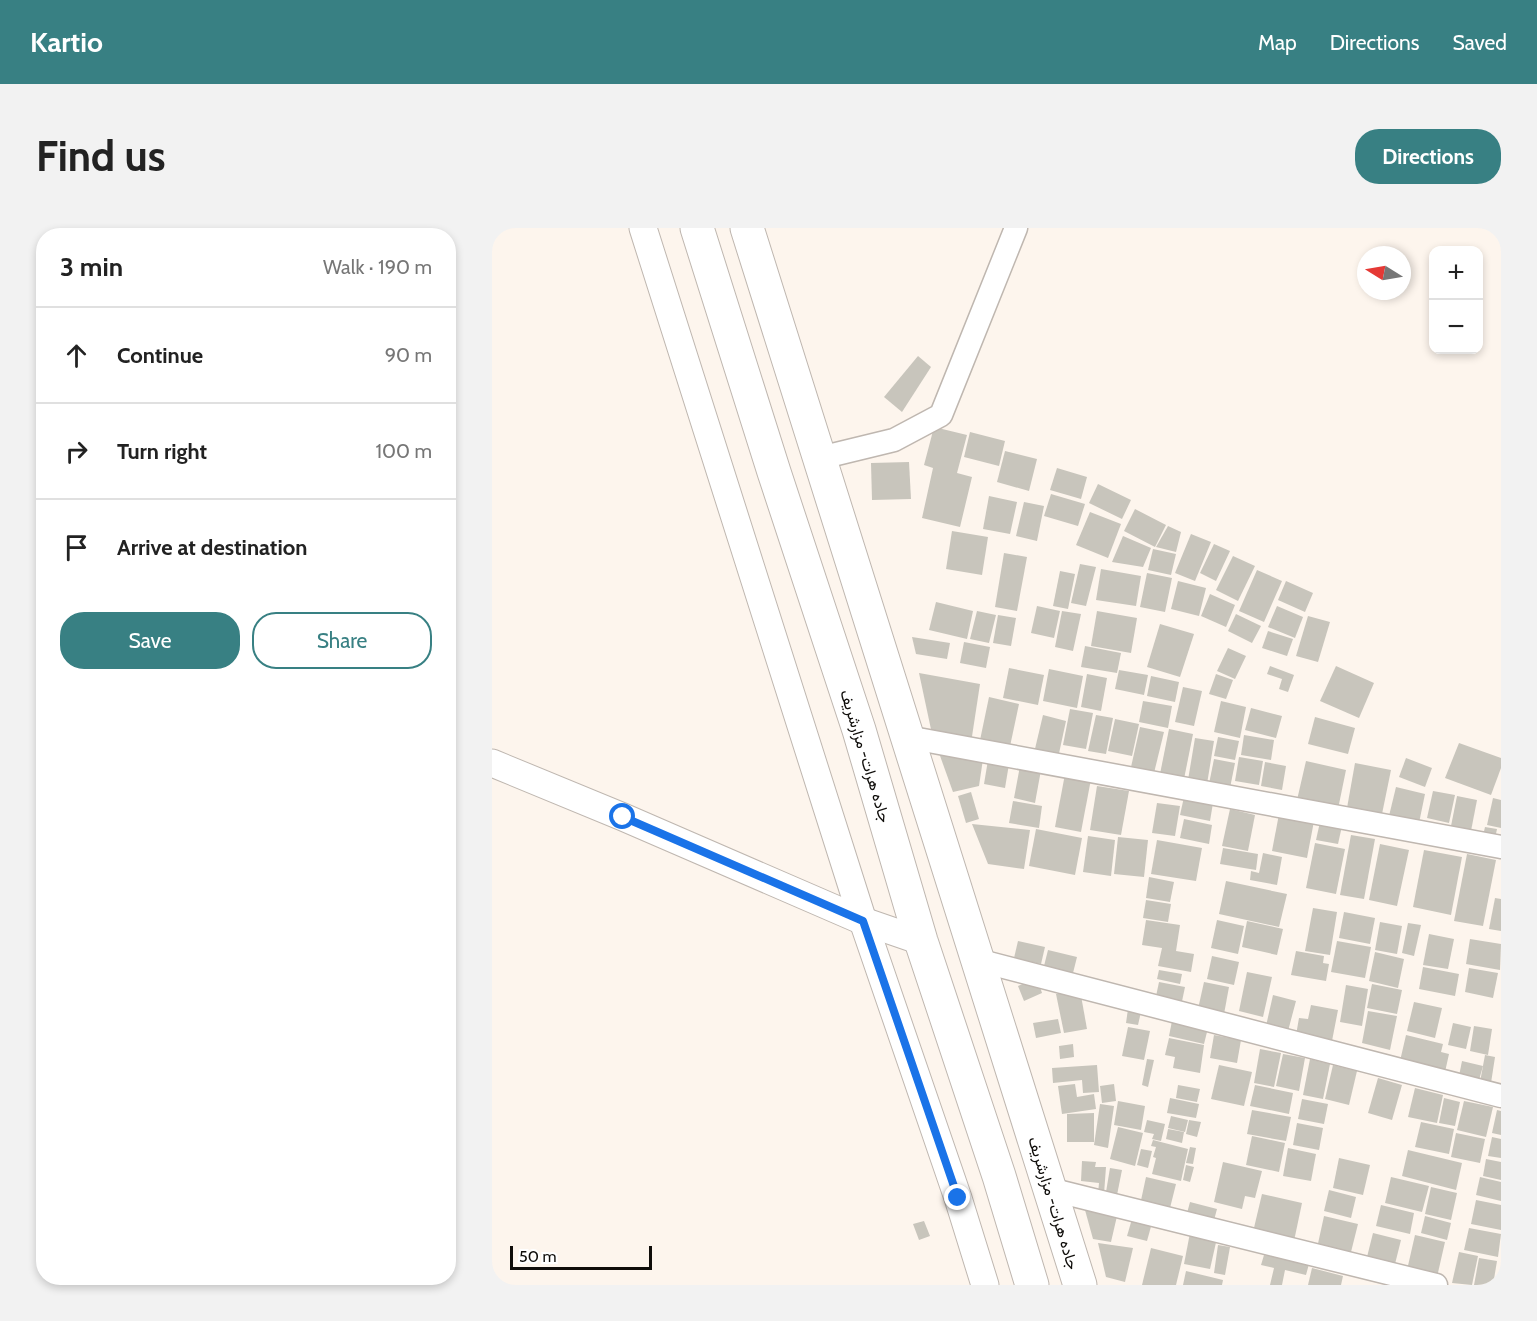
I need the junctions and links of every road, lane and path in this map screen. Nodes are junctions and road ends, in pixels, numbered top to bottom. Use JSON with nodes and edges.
{"nodes":[{"id":1,"x":643,"y":228,"type":"edge"},
{"id":2,"x":697,"y":228,"type":"edge"},
{"id":3,"x":747,"y":228,"type":"edge"},
{"id":4,"x":1016,"y":228,"type":"edge"},
{"id":5,"x":820,"y":458,"type":"junction"},
{"id":6,"x":907,"y":737,"type":"junction"},
{"id":7,"x":492,"y":763,"type":"edge"},
{"id":8,"x":1501,"y":847,"type":"edge"},
{"id":9,"x":863,"y":921,"type":"junction"},
{"id":10,"x":921,"y":941,"type":"junction"},
{"id":11,"x":977,"y":960,"type":"junction"},
{"id":12,"x":1501,"y":1096,"type":"edge"},
{"id":13,"x":1049,"y":1189,"type":"junction"},
{"id":14,"x":985,"y":1285,"type":"edge"},
{"id":15,"x":1032,"y":1285,"type":"edge"},
{"id":16,"x":1080,"y":1285,"type":"edge"},
{"id":17,"x":1436,"y":1285,"type":"edge"}],
"edges":[{"from":1,"to":9,"type":"street"},
{"from":2,"to":10,"type":"highway","name":"جاده هرات- مزارشریف"},
{"from":3,"to":5,"type":"highway","name":"جاده هرات- مزارشریف"},
{"from":4,"to":5,"type":"street"},
{"from":5,"to":6,"type":"highway","name":"جاده هرات- مزارشریف"},
{"from":6,"to":8,"type":"street"},
{"from":6,"to":11,"type":"highway","name":"جاده هرات- مزارشریف"},
{"from":7,"to":9,"type":"street"},
{"from":9,"to":10,"type":"street"},
{"from":9,"to":14,"type":"street"},
{"from":10,"to":15,"type":"highway","name":"جاده هرات- مزارشریف"},
{"from":11,"to":12,"type":"street"},
{"from":11,"to":13,"type":"highway","name":"جاده هرات- مزارشریف"},
{"from":13,"to":16,"type":"highway","name":"جاده هرات- مزارشریف"},
{"from":13,"to":17,"type":"street"}]}
